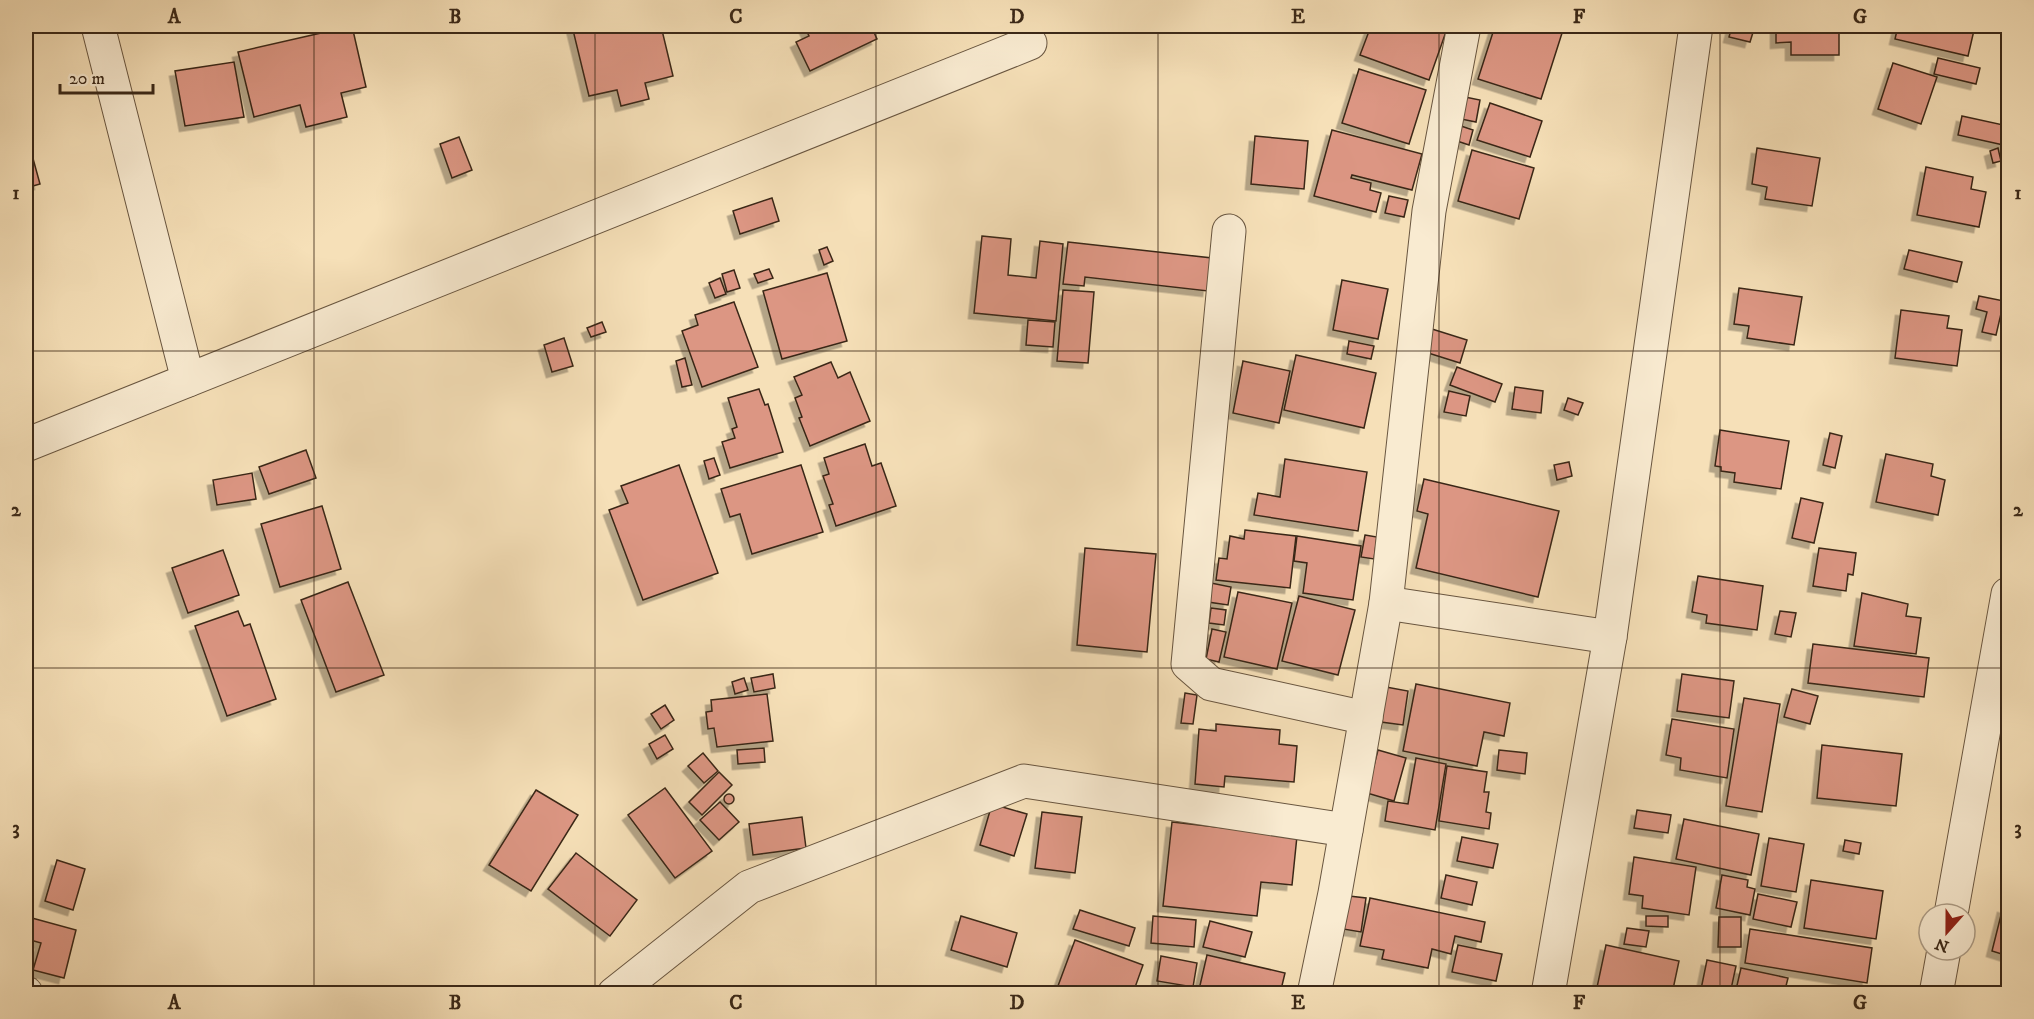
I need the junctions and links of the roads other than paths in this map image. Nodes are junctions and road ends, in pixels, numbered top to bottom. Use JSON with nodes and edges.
{"nodes":[{"id":1,"x":98,"y":26,"type":"edge"},
{"id":2,"x":1464,"y":26,"type":"edge"},
{"id":3,"x":1696,"y":26,"type":"edge"},
{"id":4,"x":1030,"y":43,"type":"dead end"},
{"id":5,"x":1229,"y":231,"type":"dead end"},
{"id":6,"x":188,"y":380,"type":"junction"},
{"id":7,"x":26,"y":445,"type":"edge"},
{"id":8,"x":2008,"y":594,"type":"edge"},
{"id":9,"x":1386,"y":603,"type":"junction"},
{"id":10,"x":1610,"y":637,"type":"junction"},
{"id":11,"x":1365,"y":718,"type":"junction"},
{"id":12,"x":1346,"y":830,"type":"junction"},
{"id":13,"x":1953,"y":902,"type":"edge"},
{"id":14,"x":1942,"y":962,"type":"edge"},
{"id":15,"x":614,"y":993,"type":"edge"},
{"id":16,"x":1314,"y":993,"type":"edge"},
{"id":17,"x":1548,"y":993,"type":"edge"},
{"id":18,"x":1936,"y":993,"type":"edge"}],
"edges":[{"from":1,"to":6,"type":"street"},
{"from":2,"to":9,"type":"street"},
{"from":3,"to":10,"type":"street"},
{"from":4,"to":6,"type":"street"},
{"from":5,"to":11,"type":"street"},
{"from":6,"to":7,"type":"street"},
{"from":8,"to":13,"type":"street"},
{"from":9,"to":10,"type":"street"},
{"from":9,"to":11,"type":"street"},
{"from":10,"to":17,"type":"street"},
{"from":11,"to":12,"type":"street"},
{"from":12,"to":15,"type":"street"},
{"from":12,"to":16,"type":"street"},
{"from":14,"to":18,"type":"street"}]}
